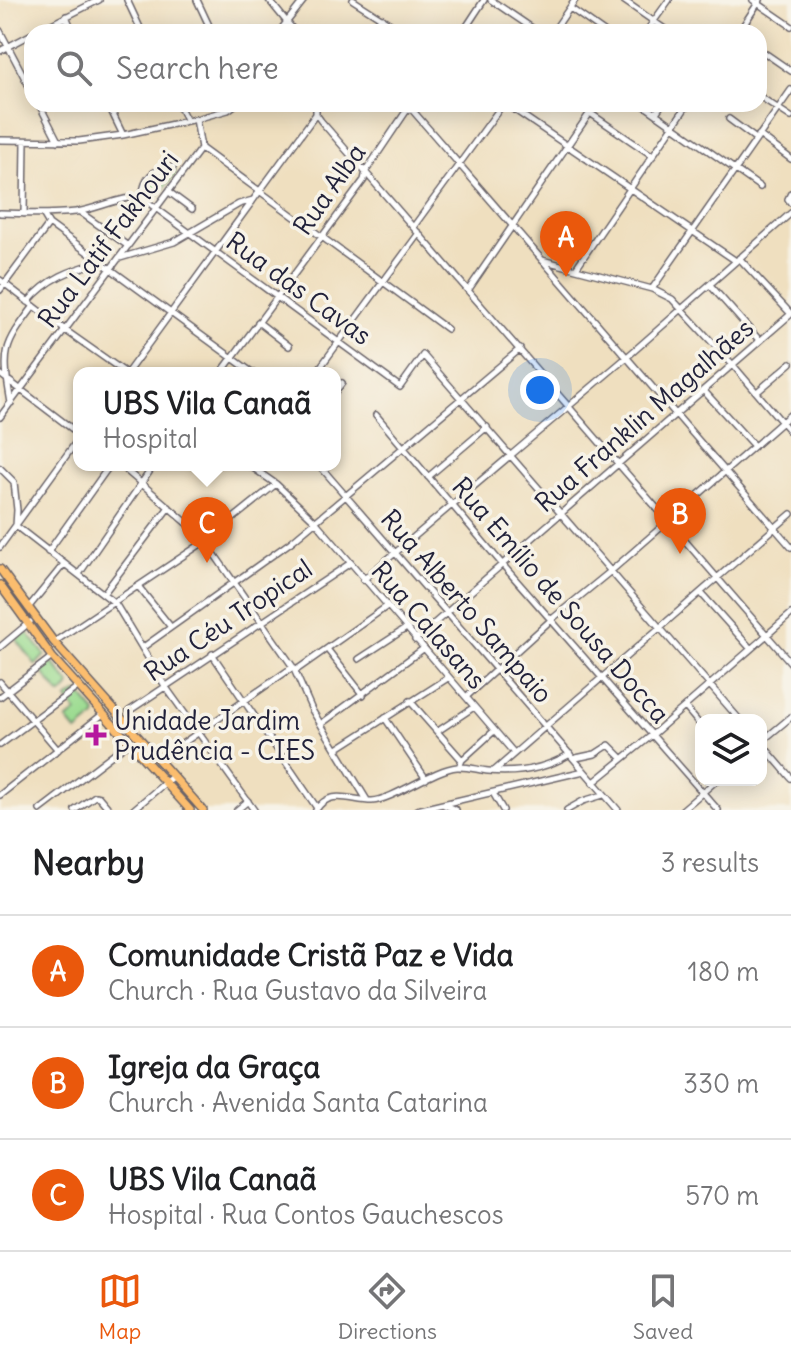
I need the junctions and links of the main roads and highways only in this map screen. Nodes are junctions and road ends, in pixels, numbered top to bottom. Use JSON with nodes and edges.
{"nodes":[{"id":1,"x":0,"y":569,"type":"edge"},
{"id":2,"x":0,"y":585,"type":"edge"},
{"id":3,"x":189,"y":810,"type":"edge"},
{"id":4,"x":203,"y":810,"type":"edge"}],
"edges":[{"from":1,"to":4,"type":"main road"},
{"from":2,"to":3,"type":"main road"}]}
